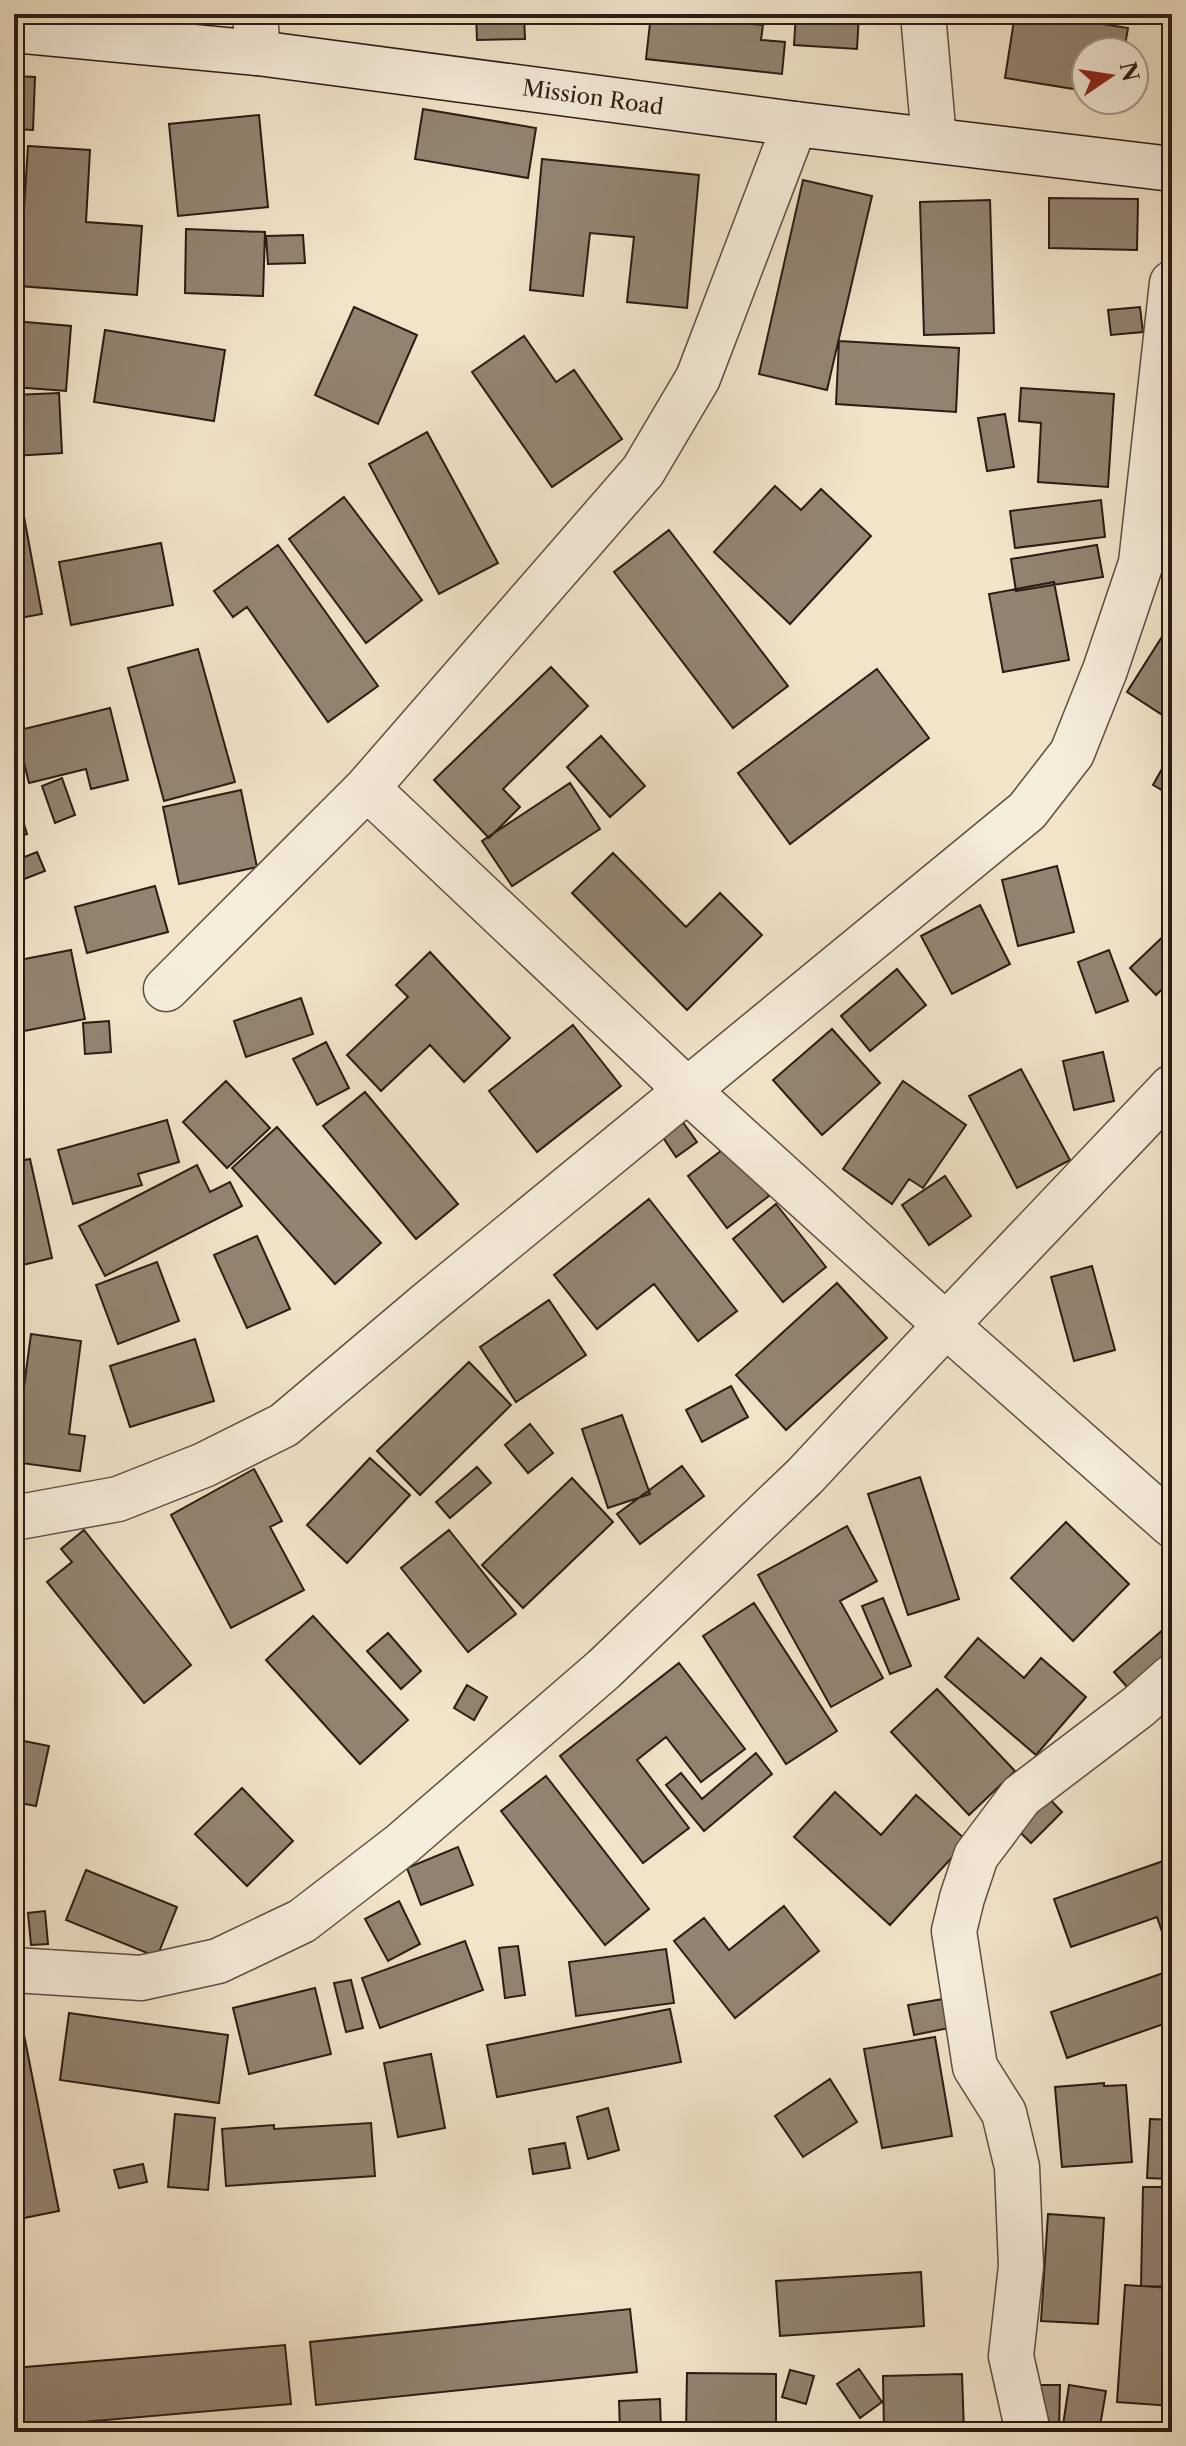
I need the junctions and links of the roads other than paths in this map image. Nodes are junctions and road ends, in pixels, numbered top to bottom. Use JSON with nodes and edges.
{"nodes":[{"id":1,"x":923,"y":14,"type":"edge"},
{"id":2,"x":14,"y":30,"type":"edge"},
{"id":3,"x":256,"y":33,"type":"edge"},
{"id":4,"x":795,"y":124,"type":"junction"},
{"id":5,"x":934,"y":139,"type":"junction"},
{"id":6,"x":1172,"y":169,"type":"edge"},
{"id":7,"x":1172,"y":283,"type":"edge"},
{"id":8,"x":367,"y":788,"type":"junction"},
{"id":9,"x":166,"y":989,"type":"dead end"},
{"id":10,"x":1172,"y":1087,"type":"edge"},
{"id":11,"x":687,"y":1090,"type":"junction"},
{"id":12,"x":946,"y":1325,"type":"junction"},
{"id":13,"x":14,"y":1518,"type":"edge"},
{"id":14,"x":1172,"y":1525,"type":"edge"},
{"id":15,"x":1172,"y":1677,"type":"edge"},
{"id":16,"x":14,"y":1970,"type":"edge"},
{"id":17,"x":1028,"y":2432,"type":"edge"}],
"edges":[{"from":1,"to":5,"type":"street"},
{"from":2,"to":3,"type":"street","name":"Mission Road"},
{"from":3,"to":4,"type":"street","name":"Mission Road"},
{"from":4,"to":5,"type":"street","name":"Mission Road"},
{"from":4,"to":8,"type":"street"},
{"from":5,"to":6,"type":"street","name":"Mission Road"},
{"from":7,"to":11,"type":"street"},
{"from":8,"to":9,"type":"street"},
{"from":8,"to":11,"type":"street"},
{"from":10,"to":12,"type":"street"},
{"from":11,"to":12,"type":"street"},
{"from":11,"to":13,"type":"street"},
{"from":12,"to":14,"type":"street"},
{"from":12,"to":16,"type":"street"},
{"from":15,"to":17,"type":"street"}]}
